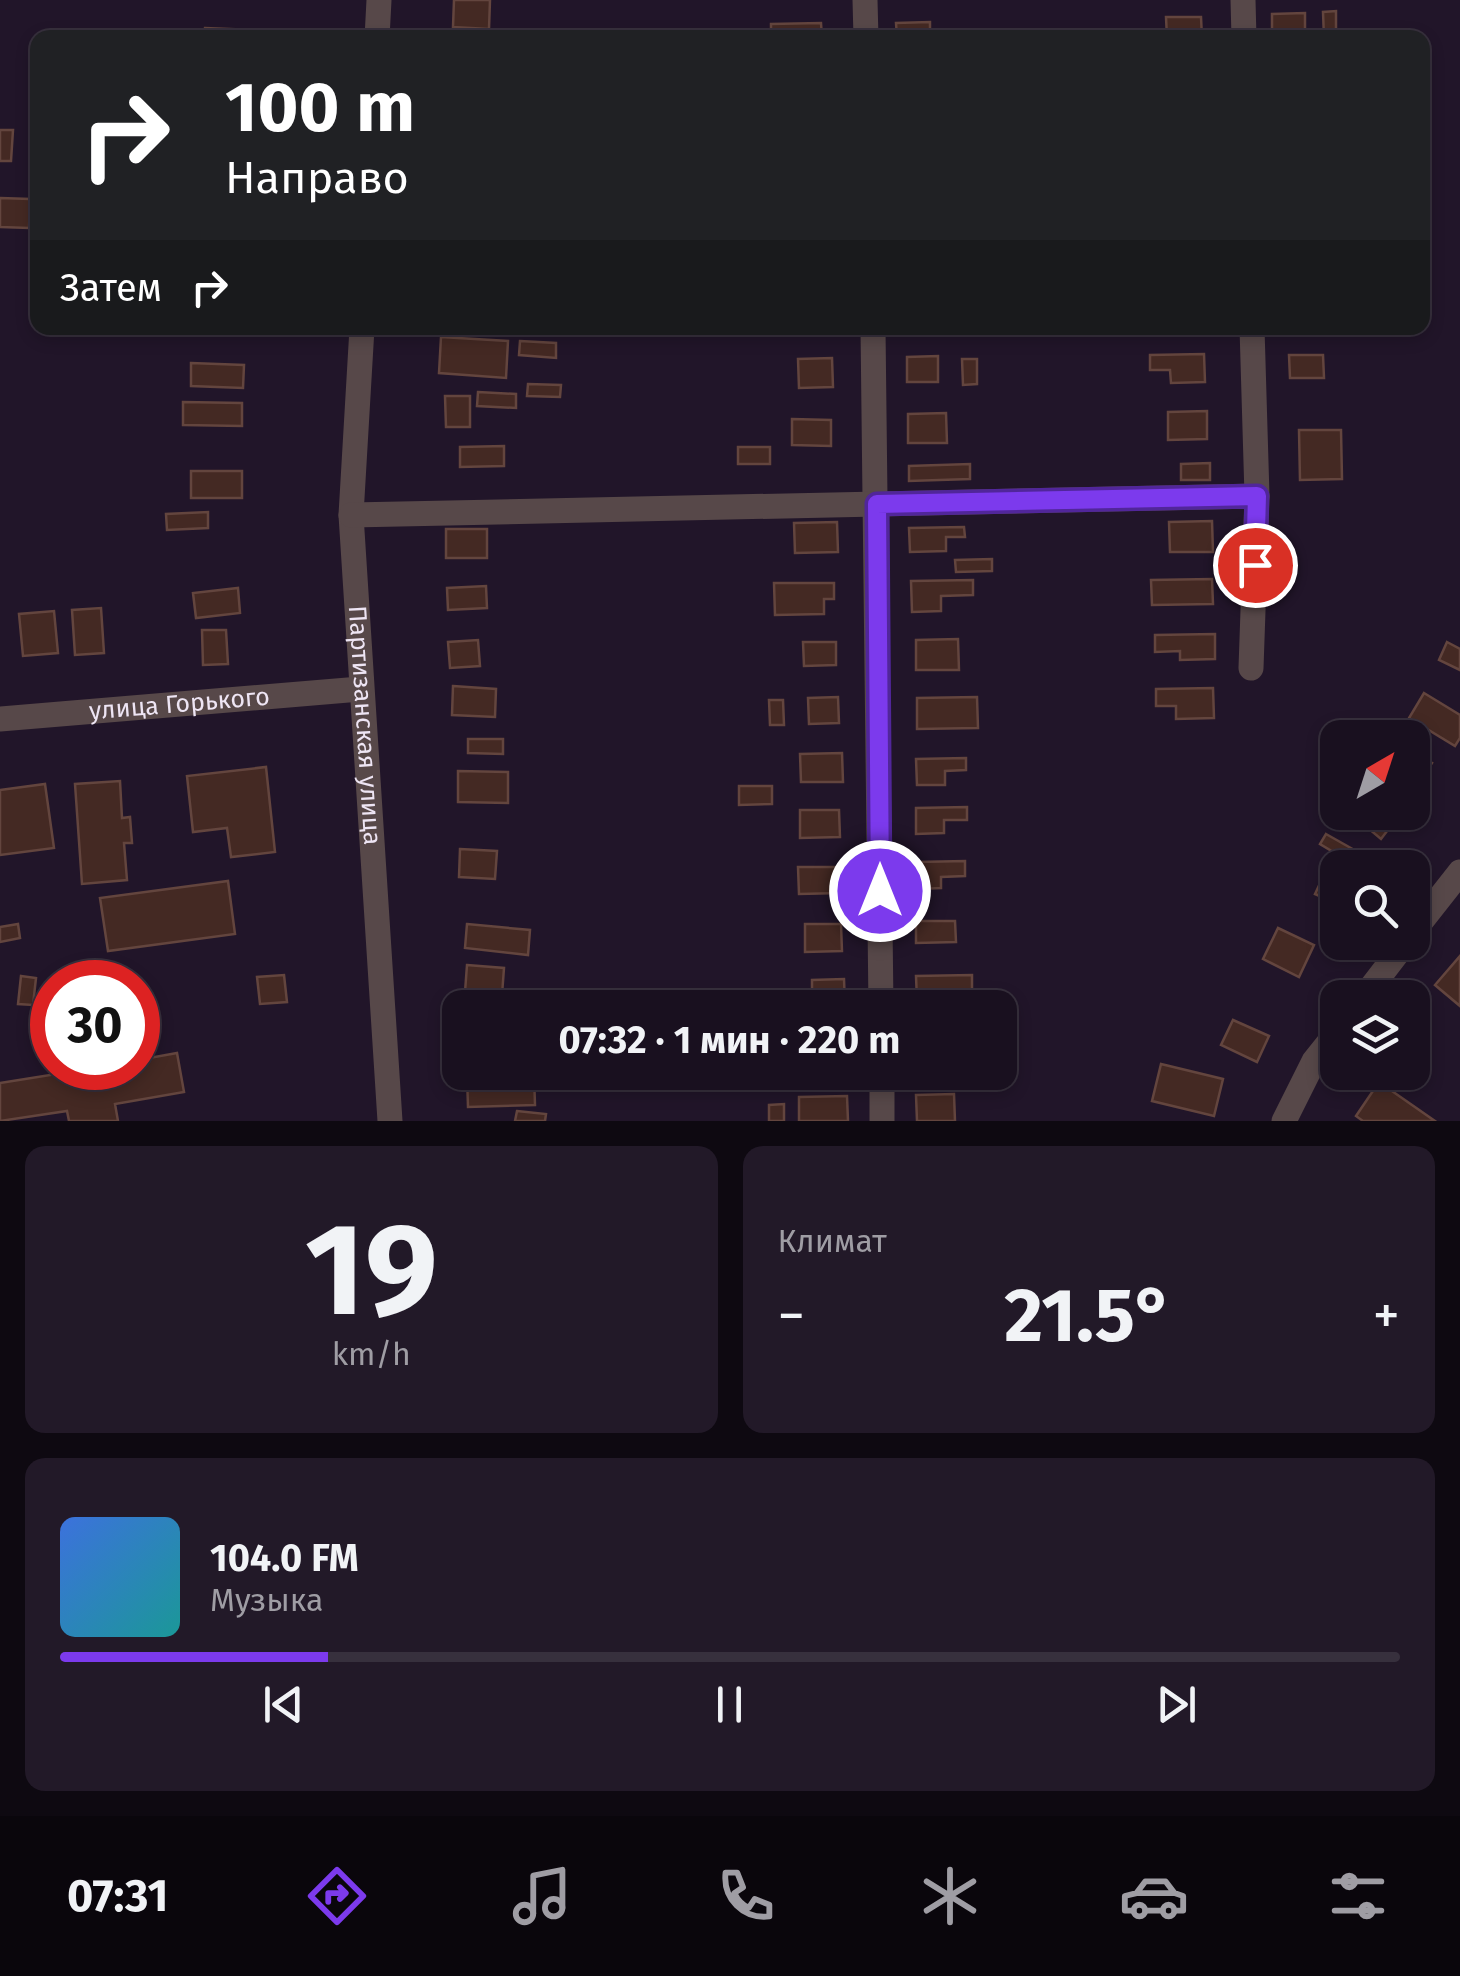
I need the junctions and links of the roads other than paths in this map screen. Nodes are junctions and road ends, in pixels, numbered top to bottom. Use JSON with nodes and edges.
{"nodes":[{"id":1,"x":380,"y":0,"type":"edge"},
{"id":2,"x":865,"y":0,"type":"edge"},
{"id":3,"x":1244,"y":0,"type":"edge"},
{"id":4,"x":378,"y":30,"type":"edge"},
{"id":5,"x":866,"y":30,"type":"edge"},
{"id":6,"x":1244,"y":30,"type":"edge"},
{"id":7,"x":362,"y":335,"type":"edge"},
{"id":8,"x":873,"y":335,"type":"edge"},
{"id":9,"x":1252,"y":335,"type":"edge"},
{"id":10,"x":1257,"y":496,"type":"junction"},
{"id":11,"x":877,"y":504,"type":"junction"},
{"id":12,"x":351,"y":515,"type":"junction"},
{"id":13,"x":1252,"y":668,"type":"dead end"},
{"id":14,"x":360,"y":688,"type":"junction"},
{"id":15,"x":0,"y":719,"type":"edge"},
{"id":16,"x":1460,"y":872,"type":"edge"},
{"id":17,"x":1430,"y":911,"type":"edge"},
{"id":18,"x":1392,"y":960,"type":"edge"},
{"id":19,"x":1377,"y":980,"type":"edge"},
{"id":20,"x":881,"y":990,"type":"edge"},
{"id":21,"x":1320,"y":1054,"type":"edge"},
{"id":22,"x":882,"y":1090,"type":"edge"},
{"id":23,"x":390,"y":1121,"type":"edge"},
{"id":24,"x":882,"y":1121,"type":"edge"},
{"id":25,"x":1284,"y":1121,"type":"edge"}],
"edges":[{"from":1,"to":4,"type":"street"},
{"from":2,"to":5,"type":"street"},
{"from":3,"to":6,"type":"street"},
{"from":7,"to":12,"type":"street","name":"Партизанская улица"},
{"from":8,"to":11,"type":"street"},
{"from":9,"to":10,"type":"street"},
{"from":10,"to":11,"type":"street"},
{"from":10,"to":13,"type":"street"},
{"from":11,"to":12,"type":"street"},
{"from":11,"to":20,"type":"street"},
{"from":12,"to":14,"type":"street","name":"Партизанская улица"},
{"from":14,"to":15,"type":"street","name":"улица Горького"},
{"from":14,"to":23,"type":"street","name":"Партизанская улица"},
{"from":16,"to":17,"type":"street"},
{"from":18,"to":19,"type":"street"},
{"from":21,"to":25,"type":"street"},
{"from":22,"to":24,"type":"street"}]}
